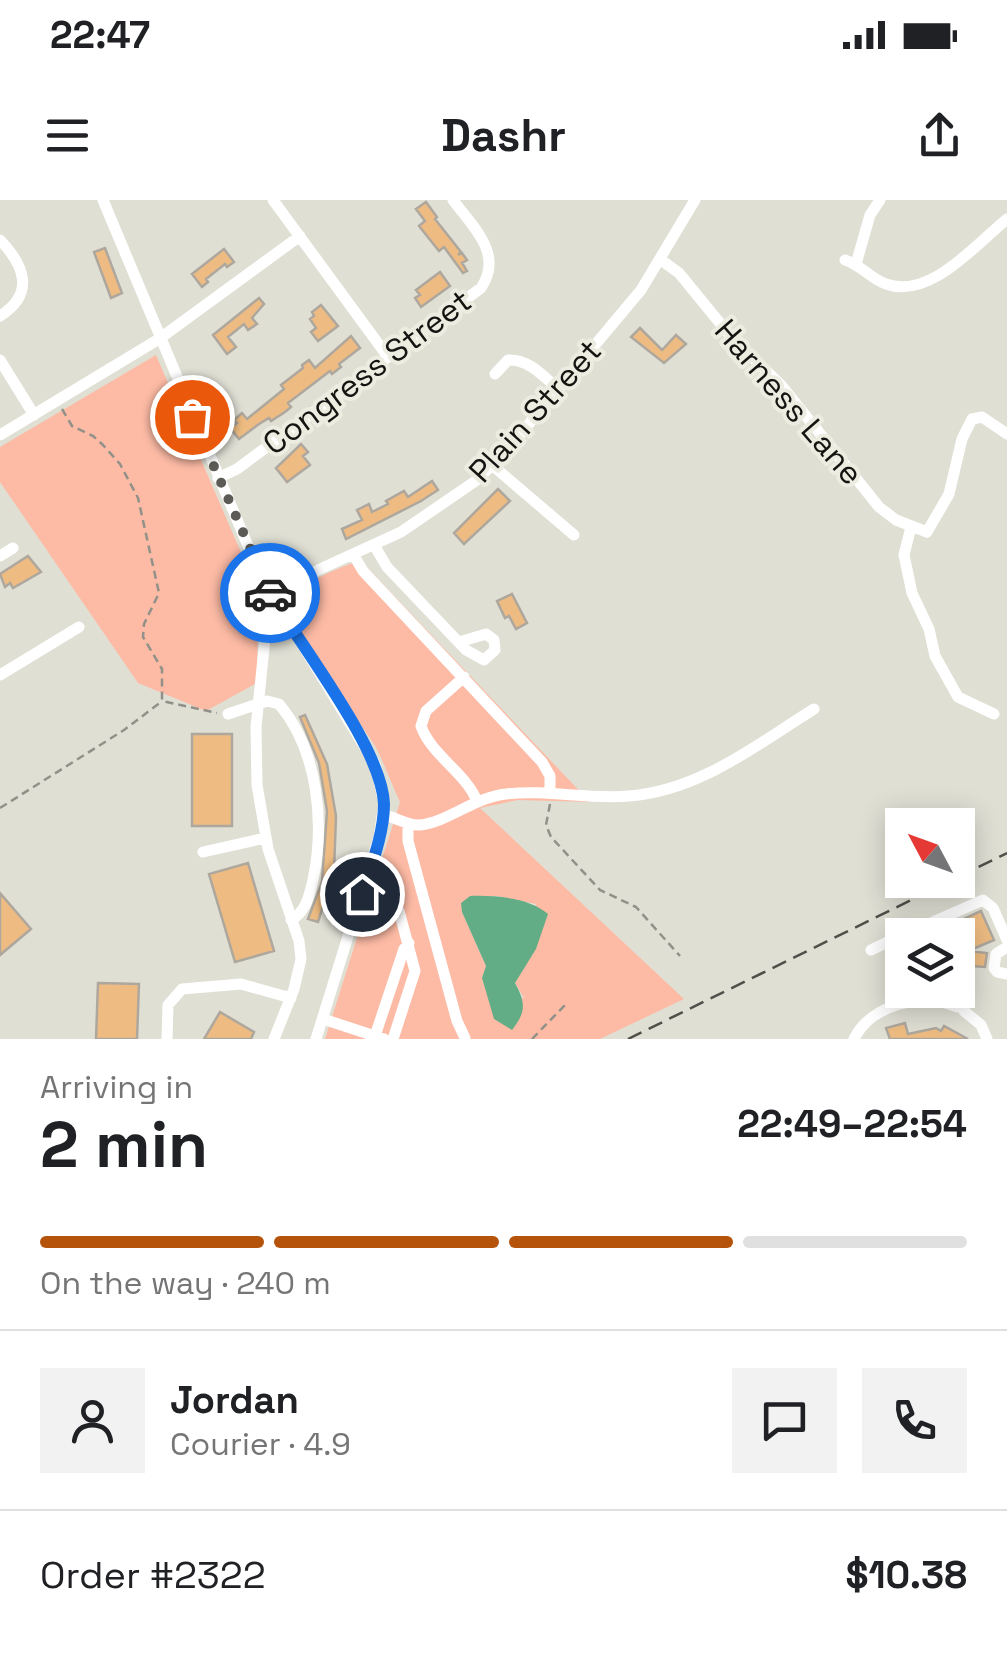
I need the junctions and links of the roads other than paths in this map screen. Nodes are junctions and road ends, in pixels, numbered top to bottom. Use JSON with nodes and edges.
{"nodes":[{"id":1,"x":103,"y":200,"type":"edge"},
{"id":2,"x":273,"y":200,"type":"edge"},
{"id":3,"x":453,"y":200,"type":"edge"},
{"id":4,"x":695,"y":200,"type":"edge"},
{"id":5,"x":880,"y":200,"type":"edge"},
{"id":6,"x":1007,"y":218,"type":"edge"},
{"id":7,"x":300,"y":236,"type":"junction"},
{"id":8,"x":0,"y":240,"type":"edge"},
{"id":9,"x":661,"y":260,"type":"junction"},
{"id":10,"x":0,"y":316,"type":"edge"},
{"id":11,"x":159,"y":339,"type":"junction"},
{"id":12,"x":388,"y":356,"type":"junction"},
{"id":13,"x":0,"y":360,"type":"edge"},
{"id":14,"x":495,"y":374,"type":"dead end"},
{"id":15,"x":558,"y":389,"type":"junction"},
{"id":16,"x":34,"y":414,"type":"junction"},
{"id":17,"x":1007,"y":434,"type":"edge"},
{"id":18,"x":0,"y":435,"type":"edge"},
{"id":19,"x":492,"y":466,"type":"junction"},
{"id":20,"x":218,"y":478,"type":"junction"},
{"id":21,"x":911,"y":527,"type":"junction"},
{"id":22,"x":574,"y":535,"type":"dead end"},
{"id":23,"x":374,"y":545,"type":"junction"},
{"id":24,"x":13,"y":548,"type":"dead end"},
{"id":25,"x":353,"y":554,"type":"junction"},
{"id":26,"x":0,"y":556,"type":"edge"},
{"id":27,"x":274,"y":600,"type":"junction"},
{"id":28,"x":286,"y":619,"type":"junction"},
{"id":29,"x":79,"y":627,"type":"dead end"},
{"id":30,"x":459,"y":642,"type":"junction"},
{"id":31,"x":0,"y":675,"type":"edge"},
{"id":32,"x":464,"y":678,"type":"junction"},
{"id":33,"x":259,"y":704,"type":"junction"},
{"id":34,"x":814,"y":708,"type":"dead end"},
{"id":35,"x":228,"y":714,"type":"road end"},
{"id":36,"x":994,"y":714,"type":"dead end"},
{"id":37,"x":550,"y":792,"type":"junction"},
{"id":38,"x":476,"y":800,"type":"junction"},
{"id":39,"x":383,"y":815,"type":"junction"},
{"id":40,"x":408,"y":823,"type":"junction"},
{"id":41,"x":265,"y":838,"type":"junction"},
{"id":42,"x":203,"y":852,"type":"dead end"},
{"id":43,"x":362,"y":894,"type":"junction"},
{"id":44,"x":942,"y":918,"type":"edge"},
{"id":45,"x":291,"y":920,"type":"junction"},
{"id":46,"x":1007,"y":940,"type":"edge"},
{"id":47,"x":409,"y":943,"type":"junction"},
{"id":48,"x":885,"y":943,"type":"edge"},
{"id":49,"x":1007,"y":947,"type":"edge"},
{"id":50,"x":870,"y":950,"type":"dead end"},
{"id":51,"x":1007,"y":974,"type":"edge"},
{"id":52,"x":290,"y":998,"type":"junction"},
{"id":53,"x":323,"y":1019,"type":"junction"},
{"id":54,"x":378,"y":1038,"type":"edge"},
{"id":55,"x":464,"y":1038,"type":"edge"},
{"id":56,"x":167,"y":1039,"type":"edge"},
{"id":57,"x":274,"y":1039,"type":"edge"},
{"id":58,"x":316,"y":1039,"type":"edge"},
{"id":59,"x":393,"y":1039,"type":"edge"},
{"id":60,"x":476,"y":1039,"type":"edge"},
{"id":61,"x":854,"y":1039,"type":"edge"},
{"id":62,"x":987,"y":1039,"type":"edge"}],
"edges":[{"from":1,"to":11,"type":"street"},
{"from":2,"to":7,"type":"street"},
{"from":3,"to":12,"type":"street","name":"Congress Street"},
{"from":4,"to":9,"type":"street","name":"Plain Street"},
{"from":5,"to":6,"type":"street"},
{"from":7,"to":11,"type":"street"},
{"from":7,"to":12,"type":"street"},
{"from":8,"to":10,"type":"street"},
{"from":9,"to":15,"type":"street","name":"Plain Street"},
{"from":9,"to":21,"type":"street","name":"Harness Lane"},
{"from":11,"to":16,"type":"street"},
{"from":11,"to":20,"type":"street"},
{"from":12,"to":20,"type":"street","name":"Congress Street"},
{"from":13,"to":16,"type":"street"},
{"from":14,"to":15,"type":"street"},
{"from":15,"to":19,"type":"street","name":"Plain Street"},
{"from":16,"to":18,"type":"street"},
{"from":17,"to":21,"type":"street","name":"Harness Lane"},
{"from":19,"to":22,"type":"street"},
{"from":19,"to":23,"type":"street","name":"Plain Street"},
{"from":20,"to":27,"type":"street"},
{"from":21,"to":36,"type":"street"},
{"from":23,"to":25,"type":"street","name":"Plain Street"},
{"from":23,"to":30,"type":"street"},
{"from":24,"to":26,"type":"street"},
{"from":25,"to":27,"type":"street","name":"Plain Street"},
{"from":25,"to":32,"type":"street"},
{"from":27,"to":28,"type":"street"},
{"from":28,"to":33,"type":"street"},
{"from":28,"to":39,"type":"street"},
{"from":29,"to":31,"type":"street"},
{"from":30,"to":30,"type":"street"},
{"from":32,"to":37,"type":"street"},
{"from":32,"to":38,"type":"street"},
{"from":33,"to":35,"type":"street"},
{"from":33,"to":41,"type":"street"},
{"from":33,"to":45,"type":"street"},
{"from":34,"to":37,"type":"street"},
{"from":37,"to":38,"type":"street"},
{"from":38,"to":40,"type":"street"},
{"from":39,"to":40,"type":"street"},
{"from":39,"to":43,"type":"street"},
{"from":40,"to":55,"type":"street"},
{"from":41,"to":42,"type":"street"},
{"from":41,"to":45,"type":"street"},
{"from":43,"to":47,"type":"street"},
{"from":43,"to":53,"type":"street"},
{"from":44,"to":46,"type":"street"},
{"from":45,"to":52,"type":"street"},
{"from":47,"to":54,"type":"street"},
{"from":47,"to":59,"type":"street"},
{"from":48,"to":50,"type":"street"},
{"from":49,"to":51,"type":"street"},
{"from":52,"to":56,"type":"street"},
{"from":52,"to":57,"type":"street"},
{"from":53,"to":54,"type":"street"},
{"from":53,"to":58,"type":"street"},
{"from":55,"to":60,"type":"street"},
{"from":61,"to":62,"type":"street"}]}
